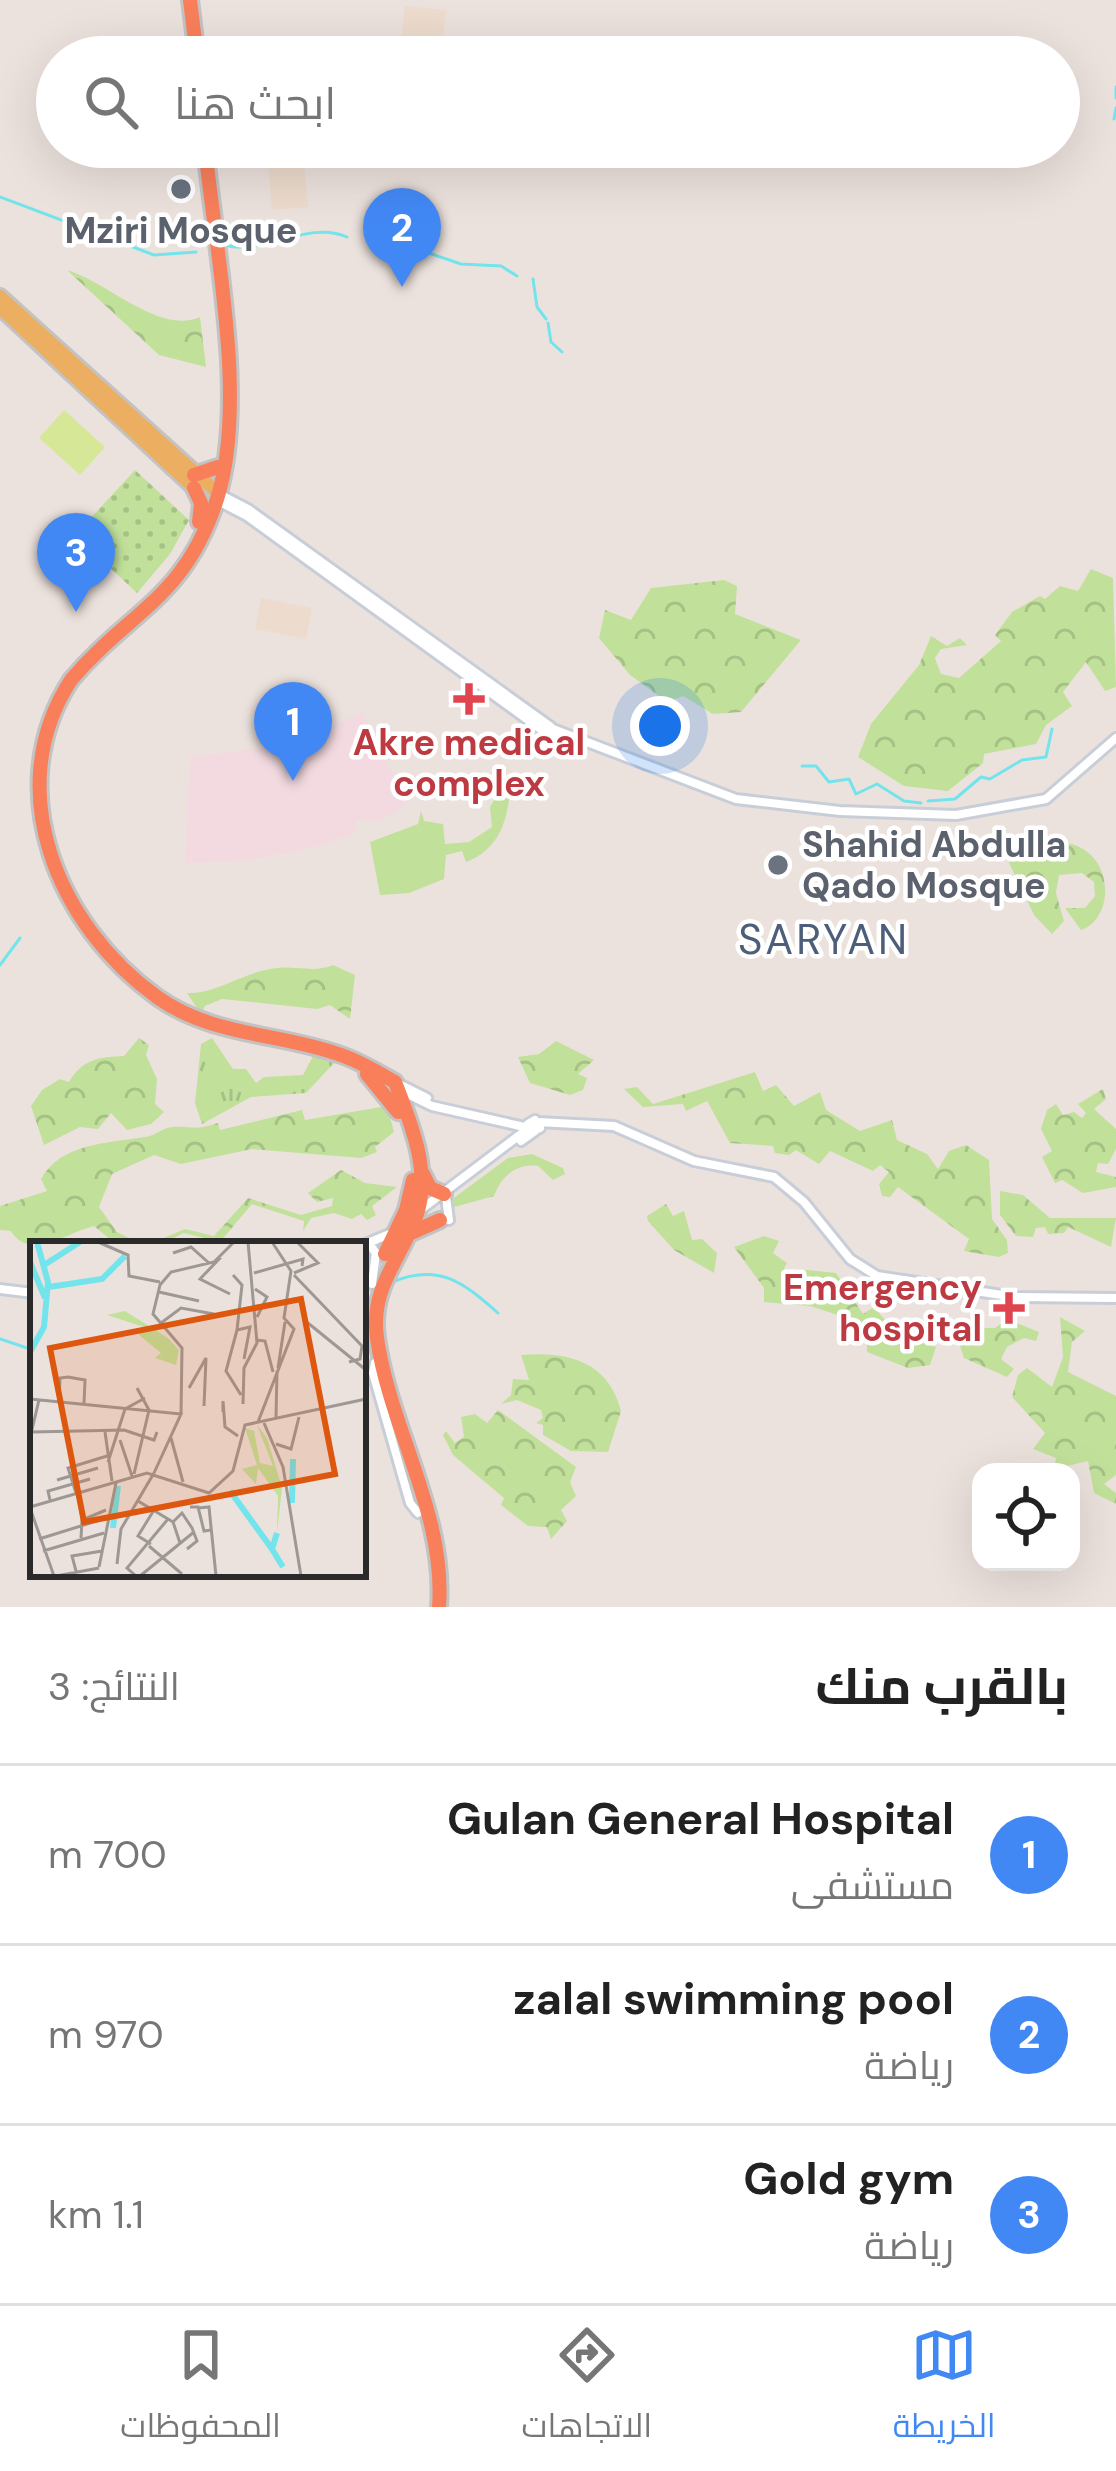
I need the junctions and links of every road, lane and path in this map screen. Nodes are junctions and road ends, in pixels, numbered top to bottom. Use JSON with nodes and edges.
{"nodes":[{"id":1,"x":186,"y":0,"type":"edge"},
{"id":2,"x":190,"y":36,"type":"edge"},
{"id":3,"x":195,"y":36,"type":"edge"},
{"id":4,"x":202,"y":168,"type":"edge"},
{"id":5,"x":203,"y":168,"type":"edge"},
{"id":6,"x":0,"y":296,"type":"edge"},
{"id":7,"x":0,"y":308,"type":"edge"},
{"id":8,"x":49,"y":353,"type":"junction"},
{"id":9,"x":76,"y":378,"type":"junction"},
{"id":10,"x":138,"y":429,"type":"junction"},
{"id":11,"x":194,"y":482,"type":"junction"},
{"id":12,"x":220,"y":494,"type":"junction"},
{"id":13,"x":199,"y":522,"type":"junction"},
{"id":14,"x":332,"y":575,"type":"junction"},
{"id":15,"x":531,"y":724,"type":"junction"},
{"id":16,"x":550,"y":731,"type":"junction"},
{"id":17,"x":1116,"y":738,"type":"edge"},
{"id":18,"x":526,"y":740,"type":"dead end"},
{"id":19,"x":25,"y":752,"type":"dead end"},
{"id":20,"x":40,"y":877,"type":"dead end"},
{"id":21,"x":78,"y":921,"type":"junction"},
{"id":22,"x":394,"y":1089,"type":"junction"},
{"id":23,"x":411,"y":1106,"type":"junction"},
{"id":24,"x":535,"y":1126,"type":"junction"},
{"id":25,"x":421,"y":1165,"type":"junction"},
{"id":26,"x":445,"y":1195,"type":"junction"},
{"id":27,"x":444,"y":1220,"type":"joint"},
{"id":28,"x":407,"y":1225,"type":"junction"},
{"id":29,"x":366,"y":1245,"type":"edge"},
{"id":30,"x":372,"y":1284,"type":"junction"},
{"id":31,"x":0,"y":1288,"type":"edge"},
{"id":32,"x":30,"y":1293,"type":"edge"},
{"id":33,"x":1116,"y":1298,"type":"edge"},
{"id":34,"x":436,"y":1607,"type":"edge"}],
"edges":[{"from":1,"to":2,"type":"highway"},
{"from":1,"to":3,"type":"highway"},
{"from":4,"to":12,"type":"highway"},
{"from":5,"to":12,"type":"highway"},
{"from":6,"to":10,"type":"main road"},
{"from":7,"to":8,"type":"main road"},
{"from":8,"to":9,"type":"main road"},
{"from":8,"to":9,"type":"main road"},
{"from":9,"to":10,"type":"main road"},
{"from":10,"to":11,"type":"main road"},
{"from":11,"to":12,"type":"highway"},
{"from":11,"to":12,"type":"main road"},
{"from":11,"to":13,"type":"highway"},
{"from":12,"to":13,"type":"highway"},
{"from":12,"to":14,"type":"street"},
{"from":12,"to":21,"type":"highway"},
{"from":13,"to":19,"type":"highway"},
{"from":14,"to":15,"type":"street"},
{"from":14,"to":16,"type":"street"},
{"from":15,"to":16,"type":"street"},
{"from":15,"to":18,"type":"street"},
{"from":16,"to":17,"type":"street"},
{"from":20,"to":21,"type":"highway"},
{"from":21,"to":22,"type":"highway"},
{"from":21,"to":22,"type":"highway"},
{"from":22,"to":23,"type":"highway"},
{"from":22,"to":24,"type":"street"},
{"from":22,"to":28,"type":"highway"},
{"from":23,"to":24,"type":"street"},
{"from":23,"to":25,"type":"highway"},
{"from":24,"to":26,"type":"street"},
{"from":24,"to":33,"type":"street"},
{"from":25,"to":26,"type":"highway"},
{"from":25,"to":28,"type":"highway"},
{"from":26,"to":27,"type":"street"},
{"from":26,"to":28,"type":"street"},
{"from":27,"to":28,"type":"highway"},
{"from":28,"to":29,"type":"street"},
{"from":28,"to":30,"type":"highway"},
{"from":28,"to":34,"type":"highway"},
{"from":29,"to":30,"type":"street"},
{"from":30,"to":34,"type":"highway"},
{"from":31,"to":32,"type":"street"}]}
